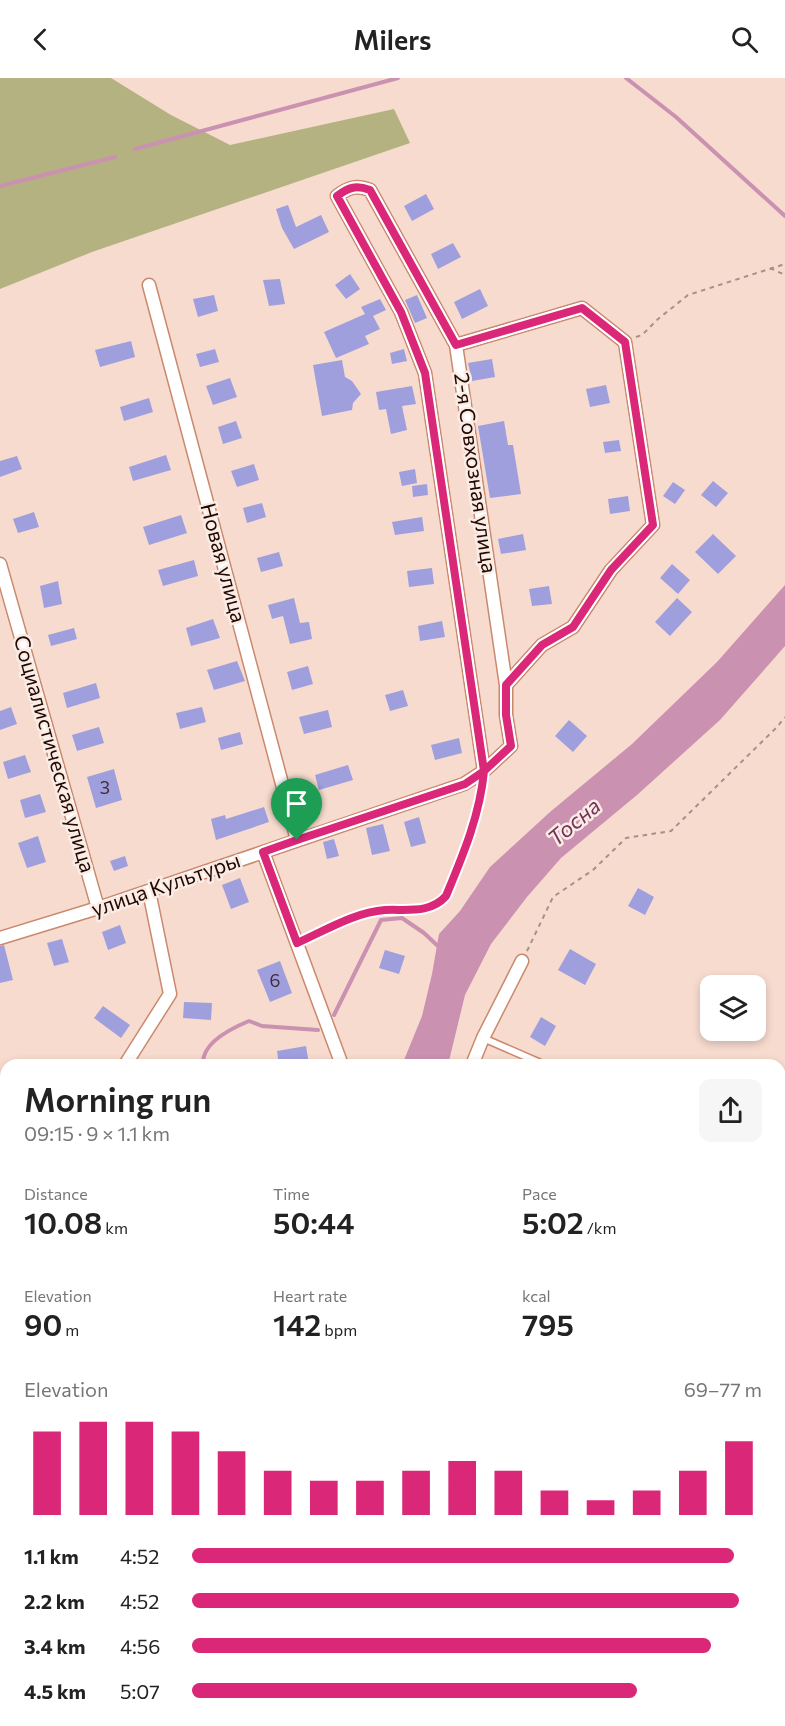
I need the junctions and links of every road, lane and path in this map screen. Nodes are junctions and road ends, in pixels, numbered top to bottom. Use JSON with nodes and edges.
{"nodes":[{"id":1,"x":785,"y":264,"type":"edge"},
{"id":2,"x":770,"y":268,"type":"junction"},
{"id":3,"x":785,"y":275,"type":"edge"},
{"id":4,"x":149,"y":285,"type":"dead end"},
{"id":5,"x":625,"y":342,"type":"junction"},
{"id":6,"x":456,"y":345,"type":"junction"},
{"id":7,"x":0,"y":564,"type":"edge"},
{"id":8,"x":506,"y":685,"type":"junction"},
{"id":9,"x":785,"y":717,"type":"edge"},
{"id":10,"x":496,"y":760,"type":"joint"},
{"id":11,"x":484,"y":771,"type":"junction"},
{"id":12,"x":297,"y":840,"type":"junction"},
{"id":13,"x":263,"y":852,"type":"junction"},
{"id":14,"x":149,"y":891,"type":"junction"},
{"id":15,"x":98,"y":908,"type":"junction"},
{"id":16,"x":0,"y":938,"type":"edge"},
{"id":17,"x":297,"y":943,"type":"junction"},
{"id":18,"x":522,"y":962,"type":"joint"},
{"id":19,"x":483,"y":1038,"type":"junction"},
{"id":20,"x":129,"y":1059,"type":"edge"},
{"id":21,"x":340,"y":1059,"type":"edge"},
{"id":22,"x":474,"y":1059,"type":"edge"},
{"id":23,"x":531,"y":1059,"type":"edge"}],
"edges":[{"from":1,"to":2,"type":"path"},
{"from":2,"to":3,"type":"path"},
{"from":2,"to":5,"type":"path"},
{"from":4,"to":12,"type":"street","name":"Новая улица"},
{"from":5,"to":6,"type":"street"},
{"from":5,"to":8,"type":"street"},
{"from":6,"to":8,"type":"street","name":"2-я Совхозная улица"},
{"from":6,"to":11,"type":"street","name":"2-я Совхозная улица"},
{"from":7,"to":15,"type":"street","name":"Социалистическая улица"},
{"from":8,"to":10,"type":"street","name":"2-я Совхозная улица"},
{"from":9,"to":18,"type":"path"},
{"from":10,"to":11,"type":"street","name":"улица Культуры"},
{"from":11,"to":12,"type":"street","name":"улица Культуры"},
{"from":11,"to":17,"type":"path"},
{"from":12,"to":13,"type":"street","name":"улица Культуры"},
{"from":13,"to":14,"type":"street","name":"улица Культуры"},
{"from":13,"to":17,"type":"street"},
{"from":14,"to":15,"type":"street","name":"улица Культуры"},
{"from":14,"to":20,"type":"street"},
{"from":15,"to":16,"type":"street","name":"улица Культуры"},
{"from":17,"to":21,"type":"street"},
{"from":18,"to":19,"type":"street"},
{"from":19,"to":22,"type":"street"},
{"from":19,"to":23,"type":"lane"}]}
